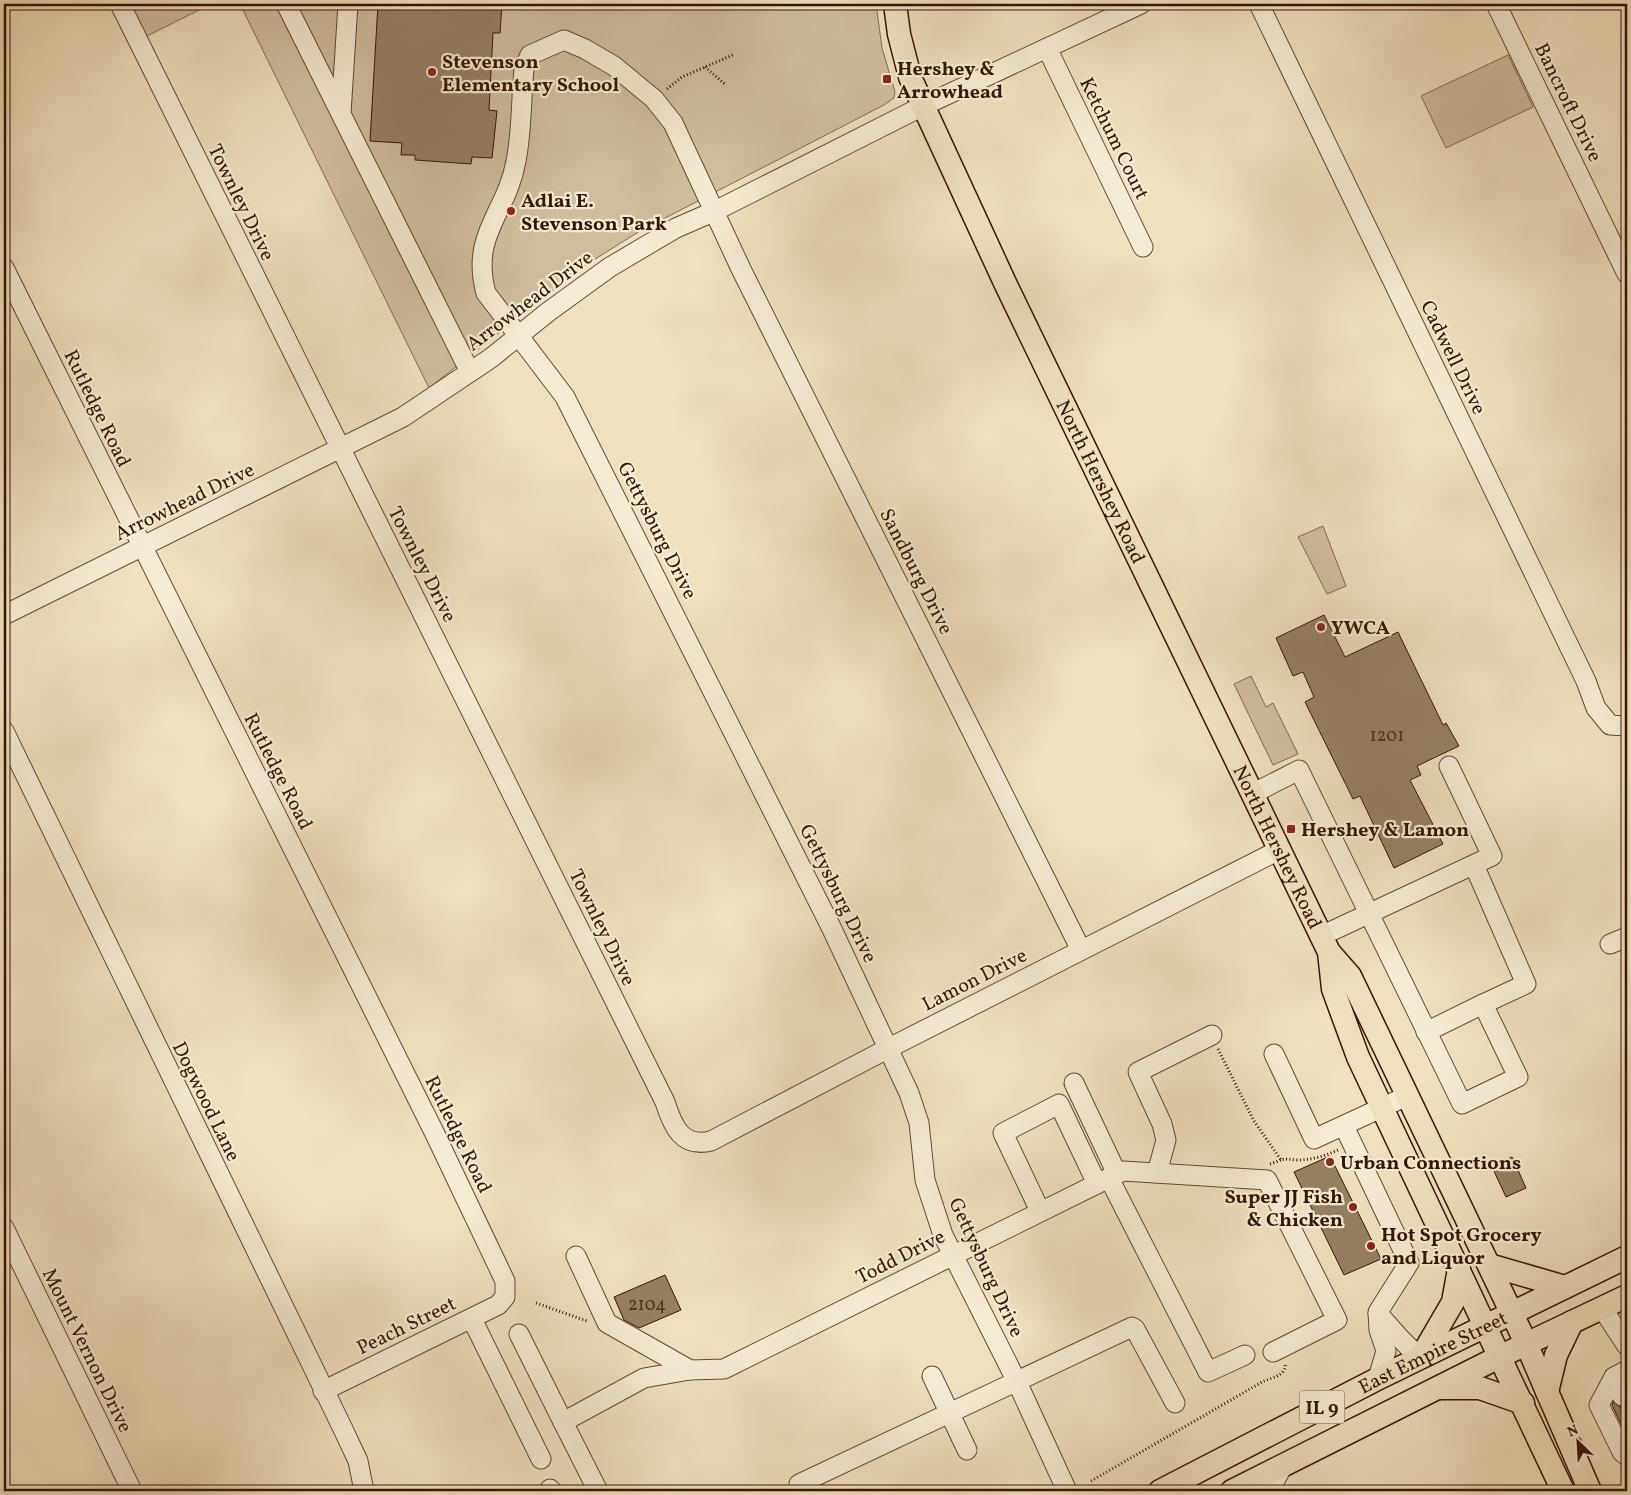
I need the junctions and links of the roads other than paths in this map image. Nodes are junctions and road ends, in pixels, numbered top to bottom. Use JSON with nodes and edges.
{"nodes":[{"id":1,"x":120,"y":4,"type":"edge"},
{"id":2,"x":286,"y":4,"type":"edge"},
{"id":3,"x":348,"y":4,"type":"edge"},
{"id":4,"x":895,"y":4,"type":"edge"},
{"id":5,"x":1140,"y":4,"type":"edge"},
{"id":6,"x":1259,"y":4,"type":"edge"},
{"id":7,"x":1496,"y":4,"type":"edge"},
{"id":8,"x":1048,"y":48,"type":"junction"},
{"id":9,"x":654,"y":99,"type":"joint"},
{"id":10,"x":923,"y":106,"type":"junction"},
{"id":11,"x":341,"y":114,"type":"junction"},
{"id":12,"x":715,"y":211,"type":"junction"},
{"id":13,"x":1143,"y":247,"type":"dead end"},
{"id":14,"x":4,"y":268,"type":"edge"},
{"id":15,"x":1627,"y":274,"type":"edge"},
{"id":16,"x":519,"y":336,"type":"junction"},
{"id":17,"x":470,"y":372,"type":"junction"},
{"id":18,"x":340,"y":449,"type":"junction"},
{"id":19,"x":141,"y":548,"type":"junction"},
{"id":20,"x":4,"y":615,"type":"edge"},
{"id":21,"x":1620,"y":726,"type":"edge"},
{"id":22,"x":4,"y":731,"type":"edge"},
{"id":23,"x":1449,"y":766,"type":"dead end"},
{"id":24,"x":1252,"y":794,"type":"junction"},
{"id":25,"x":1279,"y":850,"type":"junction"},
{"id":26,"x":1474,"y":865,"type":"junction"},
{"id":27,"x":1368,"y":914,"type":"junction"},
{"id":28,"x":1325,"y":944,"type":"junction"},
{"id":29,"x":1081,"y":950,"type":"junction"},
{"id":30,"x":1483,"y":1004,"type":"junction"},
{"id":31,"x":1426,"y":1032,"type":"junction"},
{"id":32,"x":1212,"y":1035,"type":"road end"},
{"id":33,"x":889,"y":1048,"type":"junction"},
{"id":34,"x":1274,"y":1054,"type":"dead end"},
{"id":35,"x":1074,"y":1083,"type":"dead end"},
{"id":36,"x":1407,"y":1096,"type":"junction"},
{"id":37,"x":1382,"y":1108,"type":"junction"},
{"id":38,"x":1344,"y":1126,"type":"junction"},
{"id":39,"x":689,"y":1141,"type":"joint"},
{"id":40,"x":1157,"y":1173,"type":"junction"},
{"id":41,"x":1107,"y":1178,"type":"junction"},
{"id":42,"x":1040,"y":1211,"type":"junction"},
{"id":43,"x":4,"y":1228,"type":"edge"},
{"id":44,"x":953,"y":1254,"type":"junction"},
{"id":45,"x":576,"y":1256,"type":"dead end"},
{"id":46,"x":1627,"y":1257,"type":"edge"},
{"id":47,"x":1489,"y":1265,"type":"junction"},
{"id":48,"x":1459,"y":1269,"type":"junction"},
{"id":49,"x":1565,"y":1287,"type":"junction"},
{"id":50,"x":505,"y":1296,"type":"joint"},
{"id":51,"x":1627,"y":1296,"type":"edge"},
{"id":52,"x":1602,"y":1308,"type":"junction"},
{"id":53,"x":1512,"y":1313,"type":"junction"},
{"id":54,"x":1378,"y":1314,"type":"junction"},
{"id":55,"x":472,"y":1319,"type":"junction"},
{"id":56,"x":1572,"y":1322,"type":"junction"},
{"id":57,"x":1486,"y":1325,"type":"junction"},
{"id":58,"x":519,"y":1334,"type":"dead end"},
{"id":59,"x":1526,"y":1343,"type":"junction"},
{"id":60,"x":1627,"y":1346,"type":"edge"},
{"id":61,"x":1278,"y":1349,"type":"road end"},
{"id":62,"x":1245,"y":1355,"type":"dead end"},
{"id":63,"x":1501,"y":1356,"type":"junction"},
{"id":64,"x":1421,"y":1357,"type":"junction"},
{"id":65,"x":690,"y":1370,"type":"junction"},
{"id":66,"x":1620,"y":1374,"type":"edge"},
{"id":67,"x":932,"y":1376,"type":"dead end"},
{"id":68,"x":1378,"y":1378,"type":"junction"},
{"id":69,"x":1016,"y":1382,"type":"junction"},
{"id":70,"x":1434,"y":1388,"type":"junction"},
{"id":71,"x":323,"y":1391,"type":"junction"},
{"id":72,"x":1547,"y":1392,"type":"junction"},
{"id":73,"x":1622,"y":1396,"type":"dead end"},
{"id":74,"x":1175,"y":1403,"type":"dead end"},
{"id":75,"x":1522,"y":1403,"type":"junction"},
{"id":76,"x":950,"y":1413,"type":"junction"},
{"id":77,"x":563,"y":1422,"type":"junction"},
{"id":78,"x":967,"y":1450,"type":"dead end"},
{"id":79,"x":1627,"y":1456,"type":"edge"},
{"id":80,"x":541,"y":1459,"type":"dead end"},
{"id":81,"x":1284,"y":1464,"type":"junction"},
{"id":82,"x":799,"y":1484,"type":"dead end"},
{"id":83,"x":132,"y":1491,"type":"edge"},
{"id":84,"x":364,"y":1491,"type":"edge"},
{"id":85,"x":598,"y":1491,"type":"edge"},
{"id":86,"x":1067,"y":1491,"type":"edge"},
{"id":87,"x":1160,"y":1491,"type":"edge"},
{"id":88,"x":1232,"y":1491,"type":"edge"},
{"id":89,"x":1269,"y":1491,"type":"edge"},
{"id":90,"x":1563,"y":1491,"type":"edge"},
{"id":91,"x":1590,"y":1491,"type":"edge"}],
"edges":[{"from":1,"to":18,"type":"street","name":"Townley Drive"},
{"from":2,"to":11,"type":"street"},
{"from":3,"to":11,"type":"street"},
{"from":4,"to":10,"type":"main road","name":"North Hershey Road"},
{"from":5,"to":8,"type":"street","name":"Arrowhead Drive"},
{"from":6,"to":21,"type":"street","name":"Cadwell Drive"},
{"from":7,"to":15,"type":"street","name":"Bancroft Drive"},
{"from":8,"to":10,"type":"street","name":"Arrowhead Drive"},
{"from":8,"to":13,"type":"street","name":"Ketchum Court"},
{"from":9,"to":12,"type":"street","name":"Sandburg Drive"},
{"from":9,"to":16,"type":"street","name":"Gettysburg Drive"},
{"from":10,"to":12,"type":"street","name":"Arrowhead Drive"},
{"from":10,"to":24,"type":"main road","name":"North Hershey Road"},
{"from":11,"to":17,"type":"street"},
{"from":12,"to":16,"type":"street","name":"Arrowhead Drive"},
{"from":12,"to":29,"type":"street","name":"Sandburg Drive"},
{"from":14,"to":19,"type":"street","name":"Rutledge Road"},
{"from":16,"to":17,"type":"street","name":"Arrowhead Drive"},
{"from":16,"to":33,"type":"street","name":"Gettysburg Drive"},
{"from":17,"to":18,"type":"street","name":"Arrowhead Drive"},
{"from":18,"to":19,"type":"street","name":"Arrowhead Drive"},
{"from":18,"to":39,"type":"street","name":"Townley Drive"},
{"from":19,"to":20,"type":"street","name":"Arrowhead Drive"},
{"from":19,"to":50,"type":"street","name":"Rutledge Road"},
{"from":22,"to":71,"type":"street","name":"Dogwood Lane"},
{"from":23,"to":26,"type":"street"},
{"from":24,"to":25,"type":"main road","name":"North Hershey Road"},
{"from":24,"to":27,"type":"street"},
{"from":25,"to":28,"type":"main road","name":"North Hershey Road"},
{"from":25,"to":29,"type":"street","name":"Lamon Drive"},
{"from":26,"to":27,"type":"street"},
{"from":26,"to":30,"type":"street"},
{"from":27,"to":28,"type":"street"},
{"from":27,"to":31,"type":"street"},
{"from":28,"to":36,"type":"main road","name":"North Hershey Road"},
{"from":28,"to":37,"type":"main road","name":"North Hershey Road"},
{"from":29,"to":33,"type":"street","name":"Lamon Drive"},
{"from":30,"to":31,"type":"street"},
{"from":30,"to":31,"type":"street"},
{"from":32,"to":40,"type":"street"},
{"from":33,"to":39,"type":"street","name":"Lamon Drive"},
{"from":33,"to":44,"type":"street","name":"Gettysburg Drive"},
{"from":34,"to":38,"type":"street"},
{"from":35,"to":41,"type":"street"},
{"from":36,"to":37,"type":"street"},
{"from":36,"to":47,"type":"main road","name":"North Hershey Road"},
{"from":37,"to":38,"type":"street"},
{"from":37,"to":48,"type":"main road","name":"North Hershey Road"},
{"from":38,"to":54,"type":"street"},
{"from":40,"to":41,"type":"street","name":"Todd Drive"},
{"from":40,"to":61,"type":"street","name":"Todd Drive"},
{"from":41,"to":42,"type":"street","name":"Todd Drive"},
{"from":41,"to":42,"type":"street"},
{"from":41,"to":62,"type":"street"},
{"from":42,"to":44,"type":"street","name":"Todd Drive"},
{"from":43,"to":83,"type":"street","name":"Mount Vernon Drive"},
{"from":44,"to":65,"type":"street","name":"Todd Drive"},
{"from":44,"to":69,"type":"street","name":"Gettysburg Drive"},
{"from":45,"to":65,"type":"street"},
{"from":46,"to":49,"type":"main road","name":"East Empire Street","number":"IL 9"},
{"from":47,"to":49,"type":"main road"},
{"from":47,"to":53,"type":"main road","name":"North Hershey Road"},
{"from":48,"to":57,"type":"main road","name":"North Hershey Road"},
{"from":48,"to":64,"type":"main road"},
{"from":49,"to":53,"type":"main road","name":"East Empire Street","number":"IL 9"},
{"from":50,"to":55,"type":"street","name":"Peach Street"},
{"from":51,"to":52,"type":"main road","name":"East Empire Street","number":"IL 9"},
{"from":52,"to":56,"type":"main road","name":"East Empire Street","number":"IL 9"},
{"from":52,"to":60,"type":"street"},
{"from":53,"to":57,"type":"main road","name":"East Empire Street","number":"IL 9"},
{"from":53,"to":59,"type":"main road","name":"North Hershey Road"},
{"from":54,"to":64,"type":"street"},
{"from":54,"to":68,"type":"street"},
{"from":55,"to":71,"type":"street","name":"Peach Street"},
{"from":55,"to":80,"type":"street"},
{"from":56,"to":59,"type":"main road","name":"East Empire Street","number":"IL 9"},
{"from":56,"to":72,"type":"main road"},
{"from":57,"to":63,"type":"main road","name":"North Hershey Road"},
{"from":57,"to":64,"type":"main road","name":"East Empire Street","number":"IL 9"},
{"from":58,"to":77,"type":"street"},
{"from":59,"to":63,"type":"main road","name":"East Empire Street","number":"IL 9"},
{"from":59,"to":72,"type":"main road","name":"North Hershey Road"},
{"from":63,"to":70,"type":"main road","name":"East Empire Street","number":"IL 9"},
{"from":63,"to":75,"type":"main road","name":"North Hershey Road"},
{"from":64,"to":68,"type":"main road","name":"East Empire Street","number":"IL 9"},
{"from":65,"to":77,"type":"street","name":"Todd Drive"},
{"from":66,"to":73,"type":"street"},
{"from":66,"to":79,"type":"street"},
{"from":67,"to":76,"type":"street"},
{"from":68,"to":87,"type":"main road","name":"East Empire Street","number":"IL 9"},
{"from":69,"to":74,"type":"street"},
{"from":69,"to":76,"type":"street"},
{"from":69,"to":86,"type":"street","name":"Gettysburg Drive"},
{"from":70,"to":75,"type":"main road"},
{"from":70,"to":81,"type":"main road","name":"East Empire Street","number":"IL 9"},
{"from":71,"to":84,"type":"street","name":"Dogwood Lane"},
{"from":72,"to":91,"type":"main road","name":"North Hershey Road"},
{"from":75,"to":90,"type":"main road","name":"North Hershey Road"},
{"from":76,"to":78,"type":"street"},
{"from":76,"to":82,"type":"street"},
{"from":77,"to":85,"type":"street"},
{"from":81,"to":88,"type":"main road","name":"East Empire Street","number":"IL 9"},
{"from":81,"to":89,"type":"street"}]}
